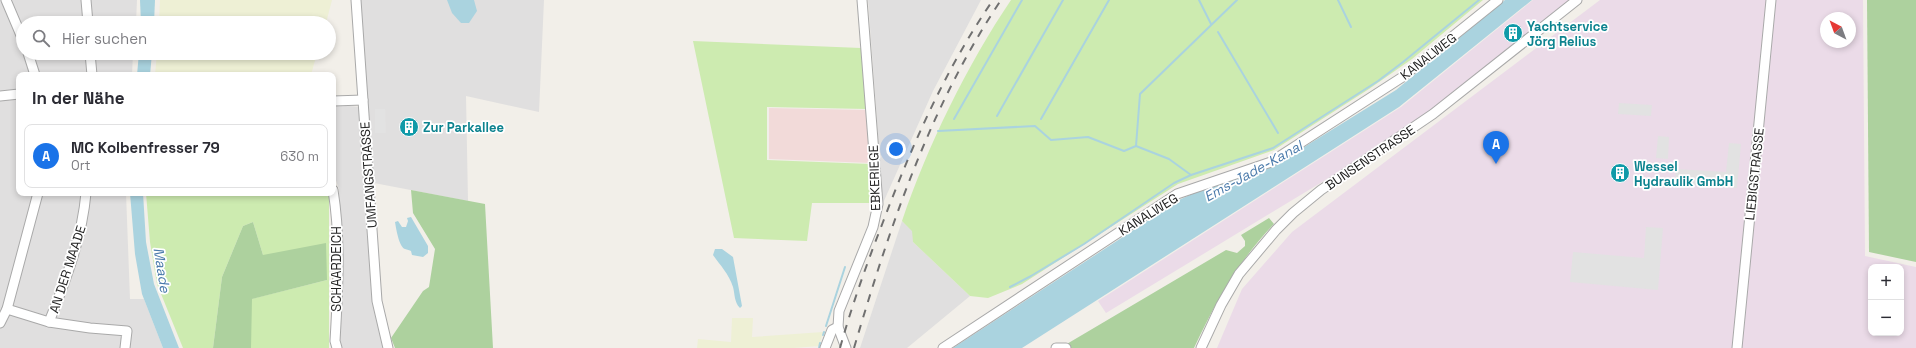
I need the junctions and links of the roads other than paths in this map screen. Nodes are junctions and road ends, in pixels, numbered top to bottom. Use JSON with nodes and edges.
{"nodes":[{"id":1,"x":6,"y":0,"type":"edge"},
{"id":2,"x":86,"y":0,"type":"edge"},
{"id":3,"x":356,"y":0,"type":"edge"},
{"id":4,"x":862,"y":0,"type":"edge"},
{"id":5,"x":1498,"y":0,"type":"edge"},
{"id":6,"x":1577,"y":0,"type":"edge"},
{"id":7,"x":1771,"y":0,"type":"edge"},
{"id":8,"x":87,"y":16,"type":"edge"},
{"id":9,"x":16,"y":24,"type":"edge"},
{"id":10,"x":30,"y":60,"type":"edge"},
{"id":11,"x":91,"y":60,"type":"edge"},
{"id":12,"x":34,"y":72,"type":"edge"},
{"id":13,"x":92,"y":72,"type":"edge"},
{"id":14,"x":16,"y":94,"type":"edge"},
{"id":15,"x":0,"y":96,"type":"edge"},
{"id":16,"x":363,"y":100,"type":"junction"},
{"id":17,"x":336,"y":101,"type":"edge"},
{"id":18,"x":37,"y":196,"type":"edge"},
{"id":19,"x":86,"y":196,"type":"edge"},
{"id":20,"x":334,"y":196,"type":"edge"},
{"id":21,"x":7,"y":309,"type":"junction"},
{"id":22,"x":49,"y":322,"type":"junction"},
{"id":23,"x":0,"y":323,"type":"edge"},
{"id":24,"x":838,"y":327,"type":"junction"},
{"id":25,"x":125,"y":348,"type":"edge"},
{"id":26,"x":337,"y":348,"type":"edge"},
{"id":27,"x":388,"y":348,"type":"edge"},
{"id":28,"x":825,"y":348,"type":"edge"},
{"id":29,"x":846,"y":348,"type":"edge"},
{"id":30,"x":943,"y":348,"type":"edge"},
{"id":31,"x":1056,"y":348,"type":"edge"},
{"id":32,"x":1066,"y":348,"type":"edge"},
{"id":33,"x":1201,"y":348,"type":"edge"},
{"id":34,"x":1737,"y":348,"type":"edge"}],
"edges":[{"from":1,"to":9,"type":"street"},
{"from":2,"to":8,"type":"street"},
{"from":3,"to":16,"type":"street","name":"UMFANGSTRASSE"},
{"from":4,"to":24,"type":"street","name":"EBKERIEGE"},
{"from":5,"to":30,"type":"street","name":"KANALWEG"},
{"from":6,"to":33,"type":"street","name":"BUNSENSTRASSE"},
{"from":7,"to":34,"type":"street","name":"LIEBIGSTRASSE"},
{"from":10,"to":12,"type":"street"},
{"from":11,"to":13,"type":"street"},
{"from":14,"to":15,"type":"street"},
{"from":16,"to":17,"type":"street"},
{"from":16,"to":27,"type":"street","name":"UMFANGSTRASSE"},
{"from":18,"to":21,"type":"street"},
{"from":19,"to":22,"type":"street","name":"AN DER MAADE"},
{"from":20,"to":26,"type":"street","name":"SCHAARDEICH"},
{"from":21,"to":22,"type":"street","name":"AN DER MAADE"},
{"from":21,"to":23,"type":"street"},
{"from":22,"to":25,"type":"street","name":"AN DER MAADE"},
{"from":24,"to":28,"type":"street"},
{"from":24,"to":29,"type":"street","name":"EBKERIEGE"},
{"from":31,"to":32,"type":"street"}]}
